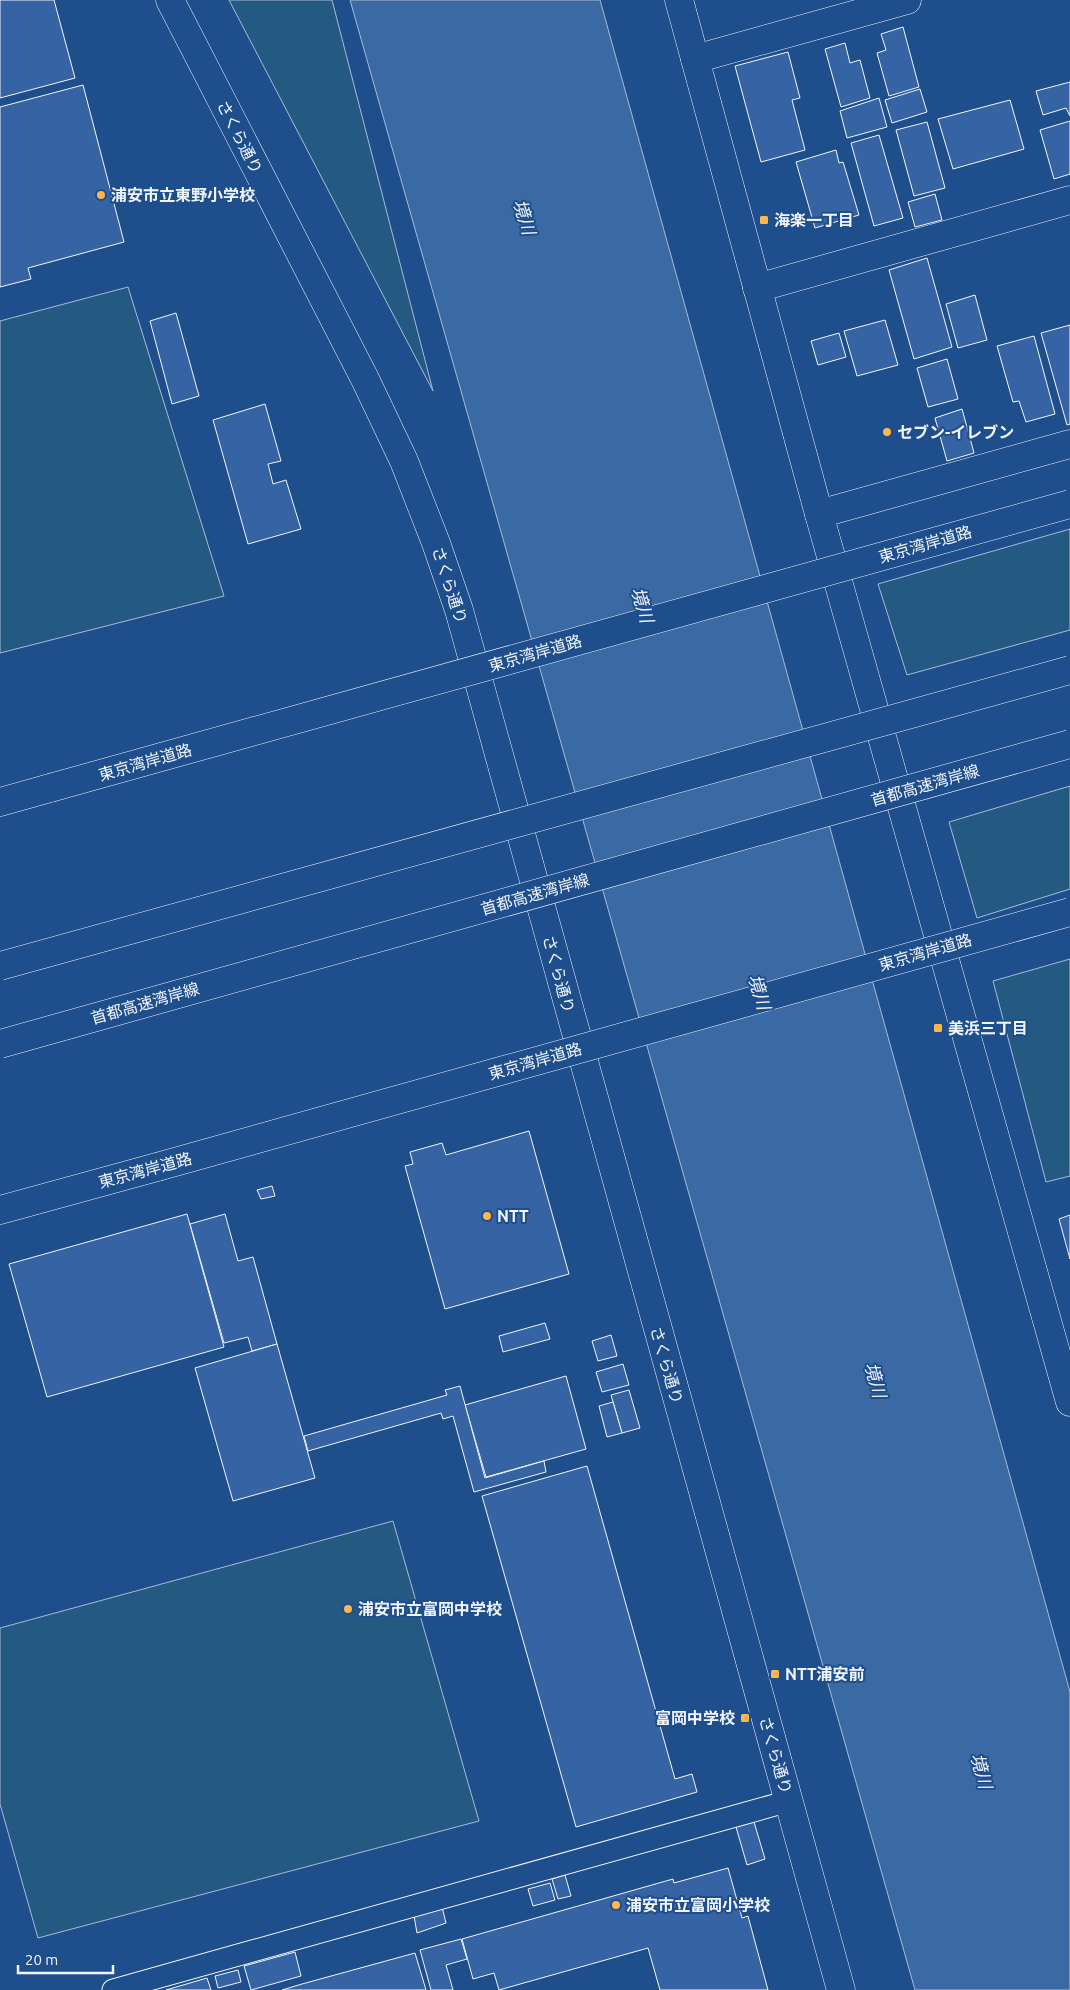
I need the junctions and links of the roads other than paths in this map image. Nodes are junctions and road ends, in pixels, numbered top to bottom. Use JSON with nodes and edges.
{"nodes":[{"id":1,"x":170,"y":0,"type":"edge"},
{"id":2,"x":679,"y":0,"type":"edge"},
{"id":3,"x":907,"y":0,"type":"edge"},
{"id":4,"x":695,"y":59,"type":"junction"},
{"id":5,"x":1070,"y":200,"type":"edge"},
{"id":6,"x":757,"y":288,"type":"junction"},
{"id":7,"x":1070,"y":444,"type":"edge"},
{"id":8,"x":1070,"y":504,"type":"edge"},
{"id":9,"x":819,"y":514,"type":"junction"},
{"id":10,"x":1070,"y":670,"type":"edge"},
{"id":11,"x":1070,"y":744,"type":"edge"},
{"id":12,"x":0,"y":802,"type":"edge"},
{"id":13,"x":1070,"y":912,"type":"edge"},
{"id":14,"x":0,"y":966,"type":"edge"},
{"id":15,"x":0,"y":1044,"type":"edge"},
{"id":16,"x":0,"y":1210,"type":"edge"},
{"id":17,"x":1070,"y":1402,"type":"edge"},
{"id":18,"x":789,"y":1801,"type":"junction"},
{"id":19,"x":113,"y":1990,"type":"edge"},
{"id":20,"x":841,"y":1990,"type":"edge"}],
"edges":[{"from":1,"to":18,"type":"main road","name":"さくら通り"},
{"from":2,"to":4,"type":"main road"},
{"from":3,"to":4,"type":"main road"},
{"from":4,"to":6,"type":"main road"},
{"from":5,"to":6,"type":"main road"},
{"from":6,"to":9,"type":"main road"},
{"from":7,"to":9,"type":"main road"},
{"from":8,"to":12,"type":"main road","name":"東京湾岸道路","bridge":true},
{"from":9,"to":17,"type":"main road"},
{"from":10,"to":14,"type":"main road","bridge":true},
{"from":11,"to":15,"type":"main road","name":"首都高速湾岸線","bridge":true},
{"from":13,"to":16,"type":"main road","name":"東京湾岸道路","bridge":true},
{"from":18,"to":19,"type":"street"},
{"from":18,"to":20,"type":"main road","name":"さくら通り"}]}
